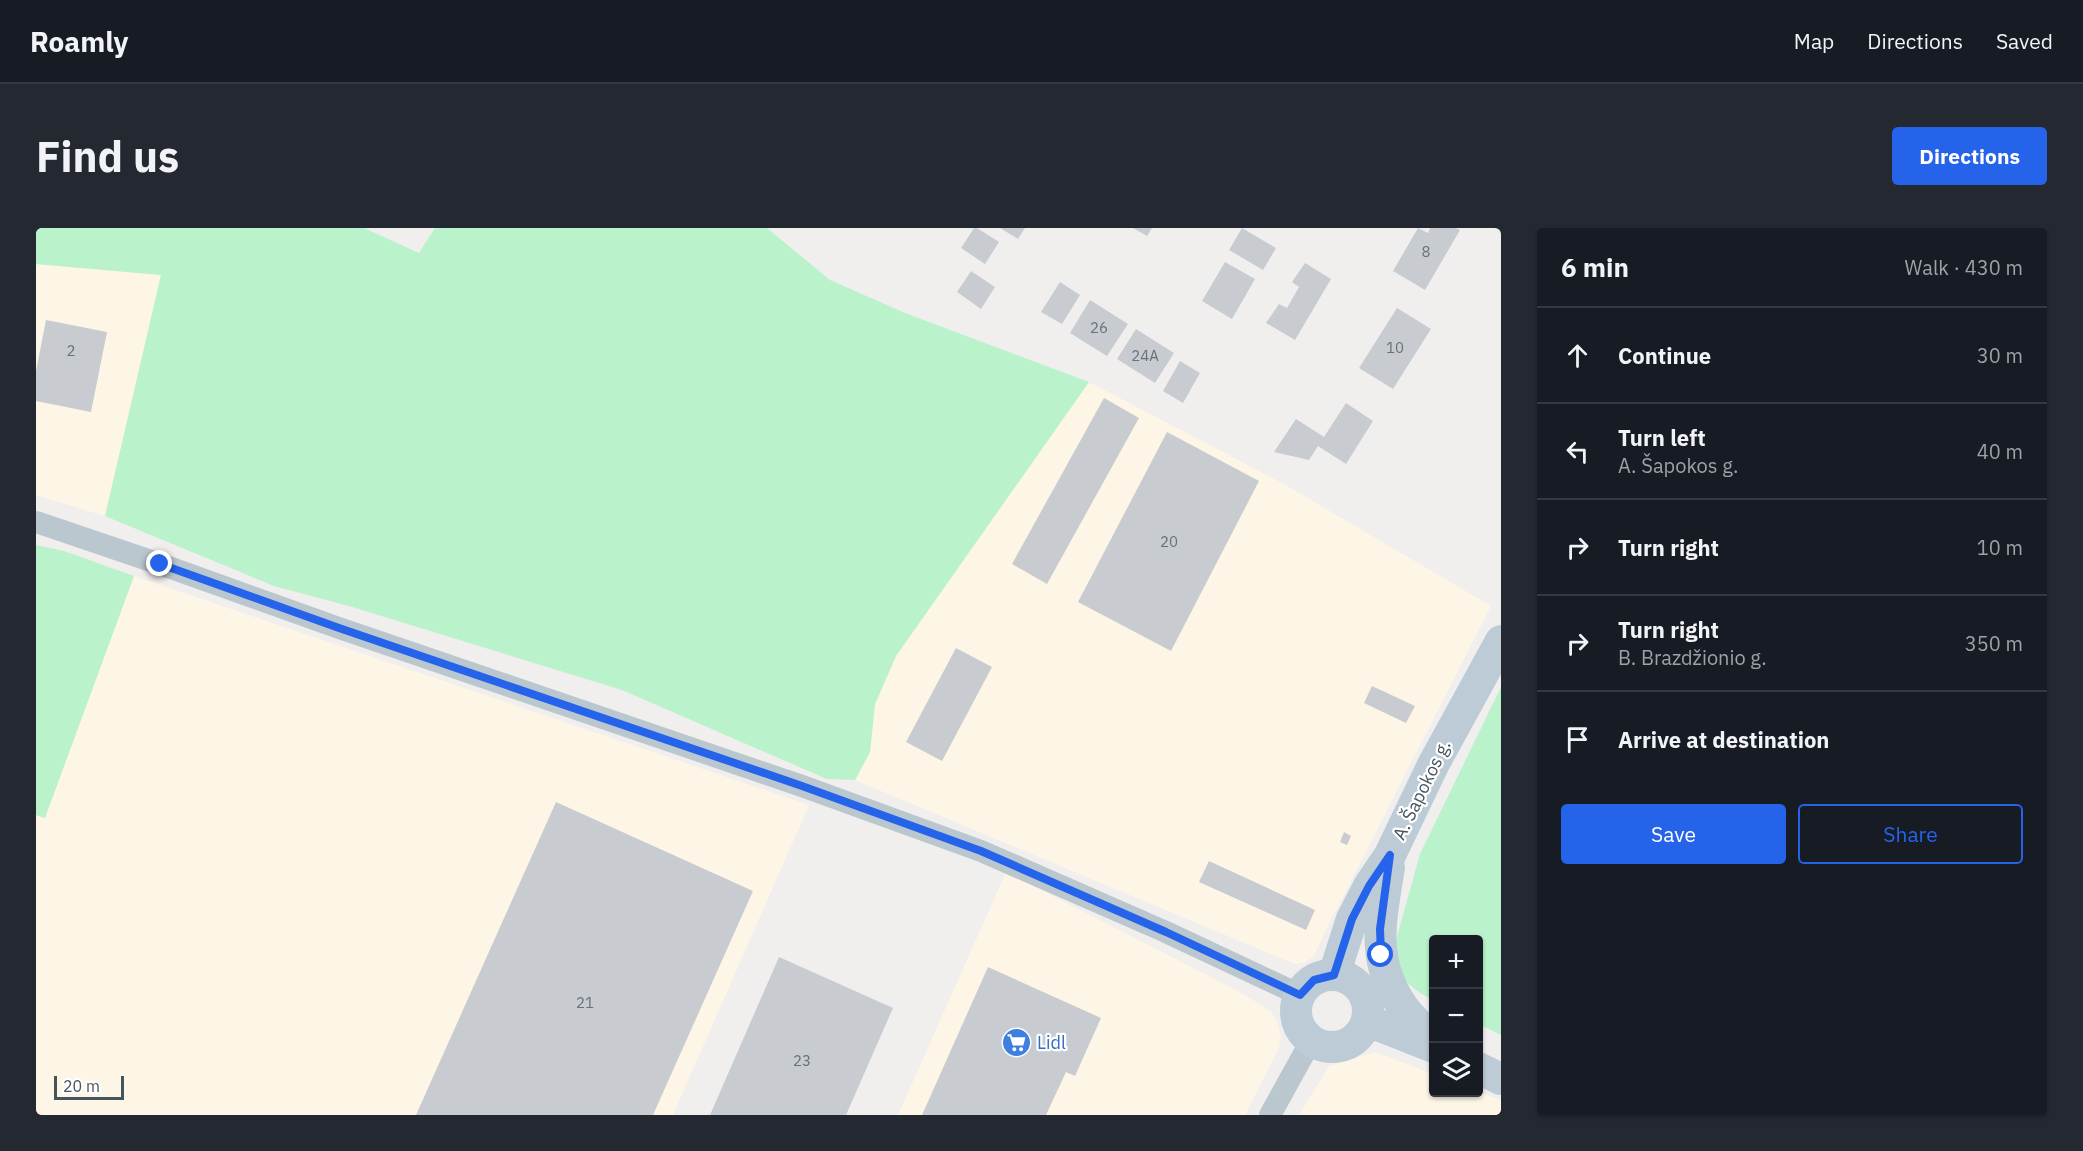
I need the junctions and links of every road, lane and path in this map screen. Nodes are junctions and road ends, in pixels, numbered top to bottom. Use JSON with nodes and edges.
{"nodes":[{"id":1,"x":36,"y":522,"type":"edge"},
{"id":2,"x":1501,"y":641,"type":"edge"},
{"id":3,"x":1390,"y":855,"type":"junction"},
{"id":4,"x":1334,"y":975,"type":"junction"},
{"id":5,"x":1300,"y":995,"type":"junction"},
{"id":6,"x":1368,"y":1021,"type":"junction"},
{"id":7,"x":1429,"y":1035,"type":"edge"},
{"id":8,"x":1311,"y":1041,"type":"junction"},
{"id":9,"x":1429,"y":1045,"type":"edge"},
{"id":10,"x":1483,"y":1070,"type":"edge"},
{"id":11,"x":1501,"y":1078,"type":"edge"},
{"id":12,"x":1270,"y":1115,"type":"edge"}],
"edges":[{"from":1,"to":5,"type":"street"},
{"from":2,"to":3,"type":"street","name":"A. Šapokos g."},
{"from":3,"to":4,"type":"street","name":"A. Šapokos g."},
{"from":3,"to":7,"type":"street"},
{"from":4,"to":5,"type":"street"},
{"from":4,"to":6,"type":"street"},
{"from":5,"to":8,"type":"street"},
{"from":6,"to":8,"type":"street"},
{"from":6,"to":9,"type":"street"},
{"from":8,"to":12,"type":"street"},
{"from":10,"to":11,"type":"street"}]}
